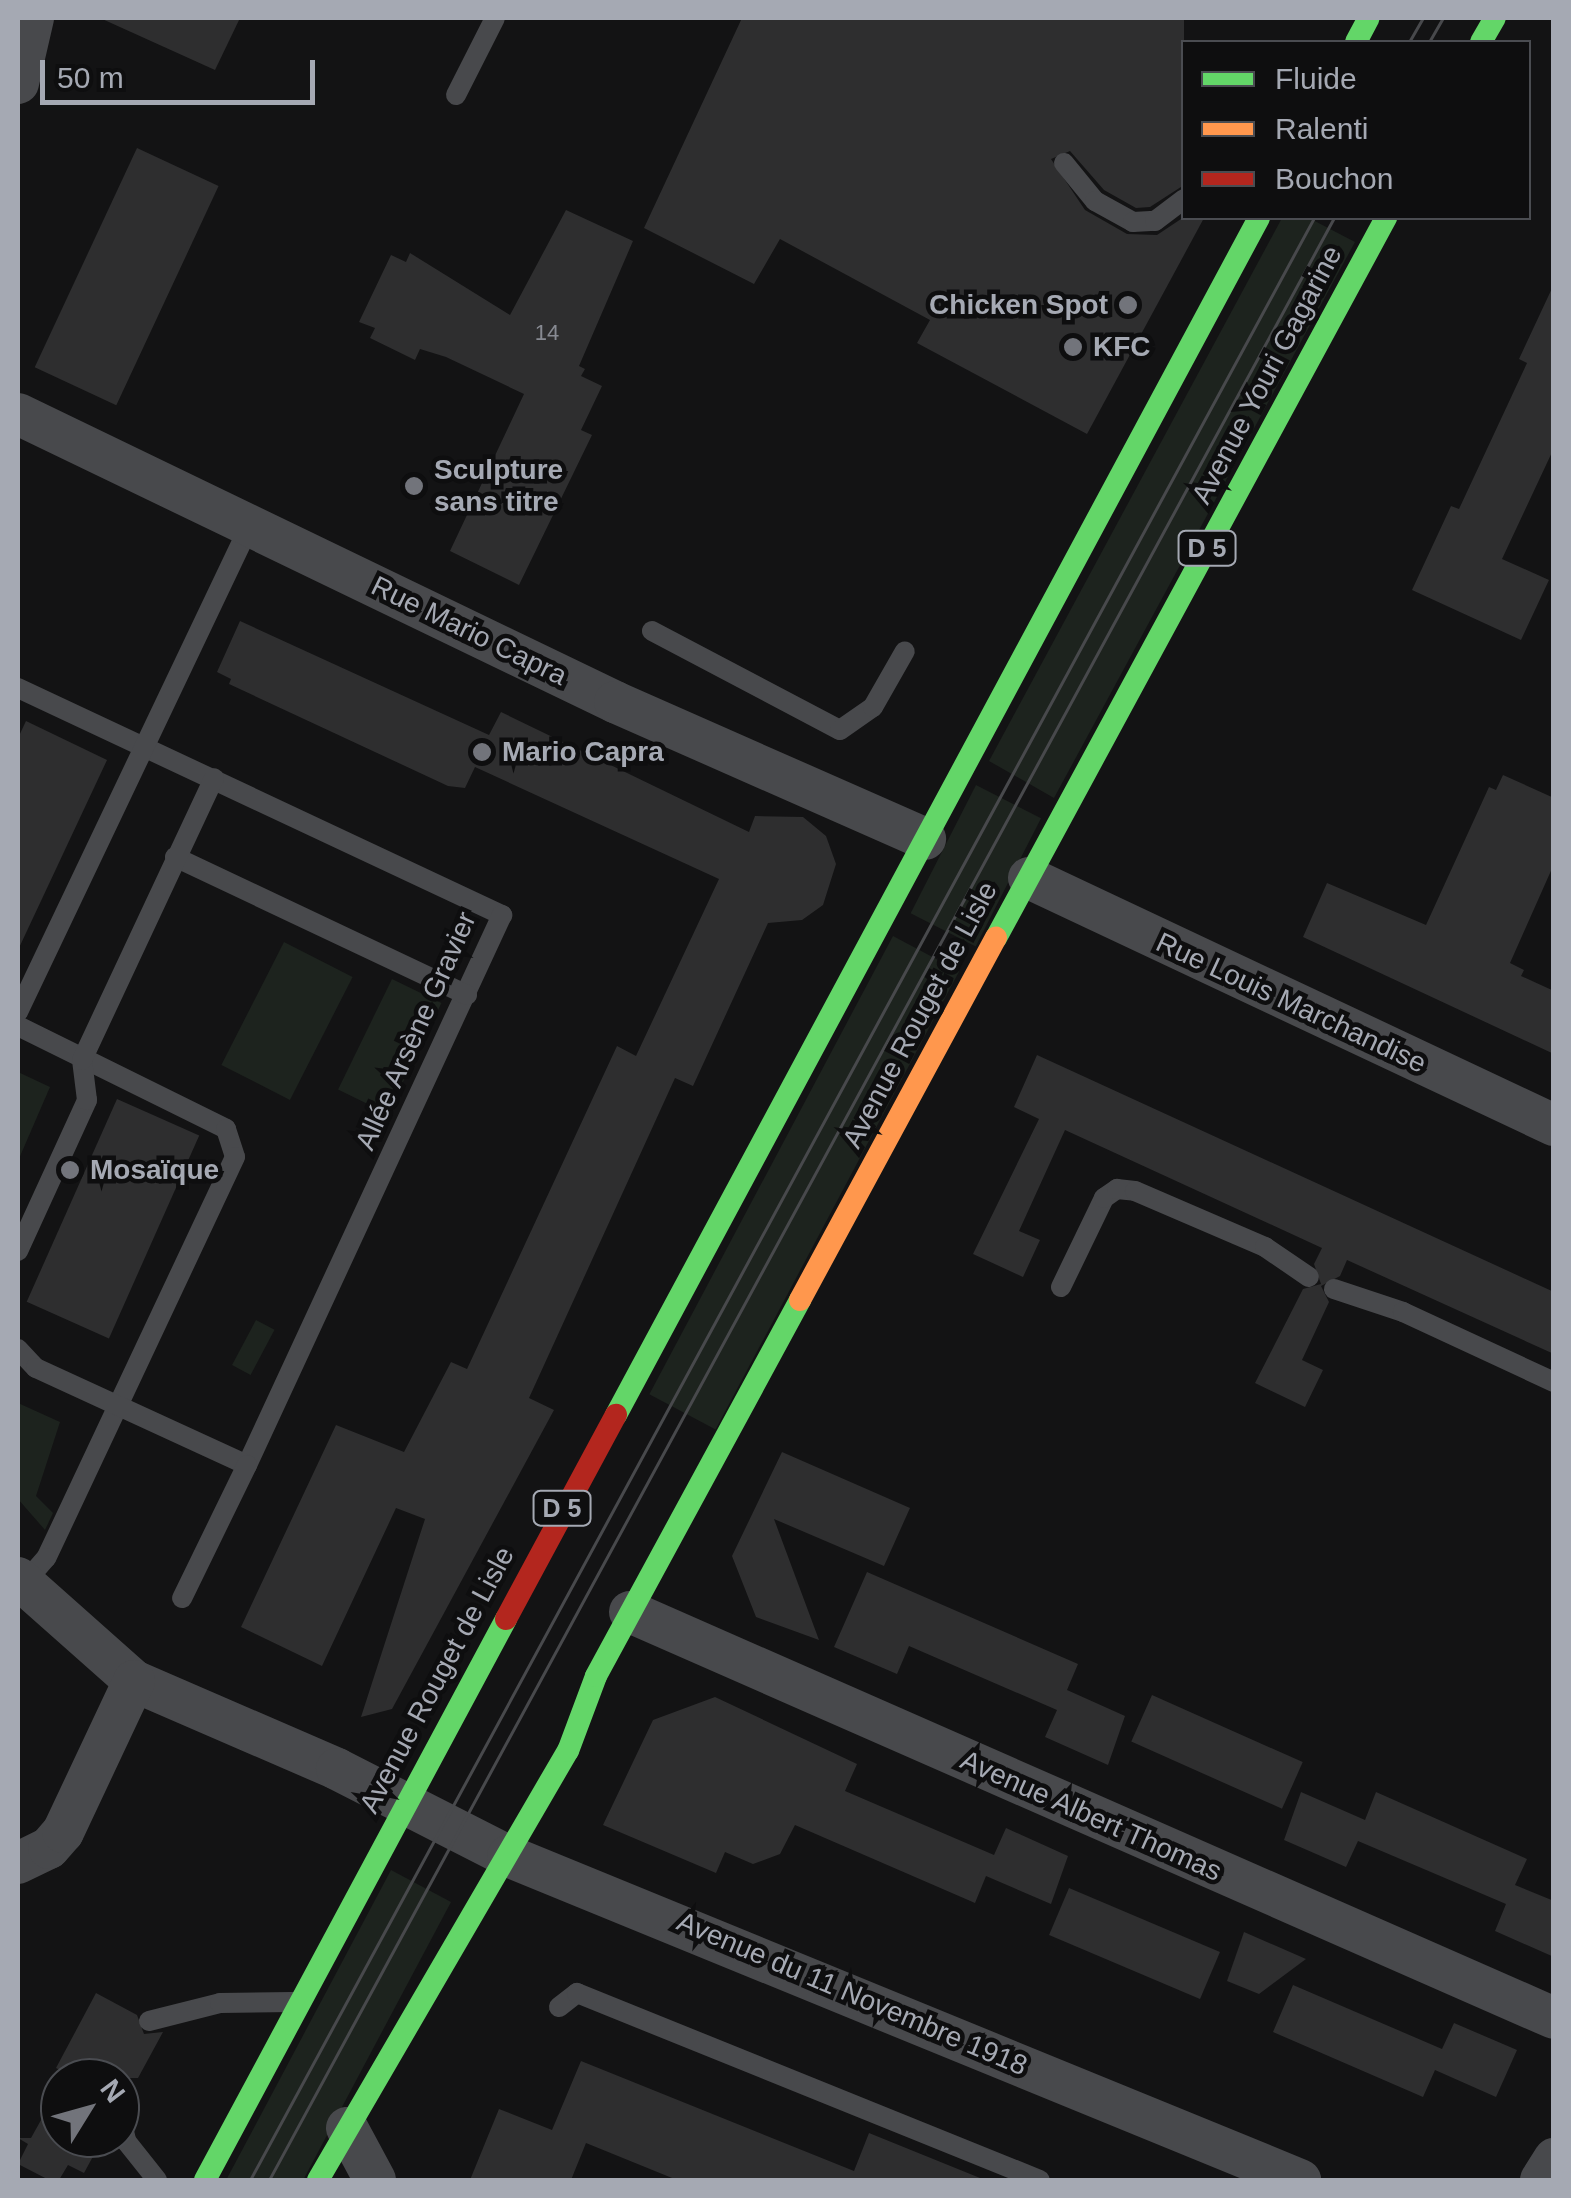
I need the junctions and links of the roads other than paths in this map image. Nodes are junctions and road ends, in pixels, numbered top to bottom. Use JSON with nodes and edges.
{"nodes":[{"id":1,"x":33,"y":18,"type":"edge"},
{"id":2,"x":495,"y":18,"type":"edge"},
{"id":3,"x":1370,"y":18,"type":"edge"},
{"id":4,"x":1495,"y":18,"type":"edge"},
{"id":5,"x":1357,"y":40,"type":"edge"},
{"id":6,"x":1483,"y":40,"type":"edge"},
{"id":7,"x":18,"y":83,"type":"edge"},
{"id":8,"x":456,"y":95,"type":"dead end"},
{"id":9,"x":1064,"y":162,"type":"dead end"},
{"id":10,"x":1181,"y":201,"type":"edge"},
{"id":11,"x":1258,"y":220,"type":"edge"},
{"id":12,"x":1385,"y":220,"type":"edge"},
{"id":13,"x":18,"y":414,"type":"edge"},
{"id":14,"x":250,"y":526,"type":"junction"},
{"id":15,"x":652,"y":631,"type":"dead end"},
{"id":16,"x":904,"y":651,"type":"dead end"},
{"id":17,"x":18,"y":688,"type":"edge"},
{"id":18,"x":142,"y":742,"type":"junction"},
{"id":19,"x":214,"y":778,"type":"junction"},
{"id":20,"x":925,"y":838,"type":"junction"},
{"id":21,"x":175,"y":857,"type":"junction"},
{"id":22,"x":1029,"y":878,"type":"junction"},
{"id":23,"x":467,"y":995,"type":"junction"},
{"id":24,"x":18,"y":1012,"type":"edge"},
{"id":25,"x":18,"y":1026,"type":"edge"},
{"id":26,"x":82,"y":1060,"type":"junction"},
{"id":27,"x":1554,"y":1125,"type":"edge"},
{"id":28,"x":18,"y":1252,"type":"edge"},
{"id":29,"x":1308,"y":1276,"type":"dead end"},
{"id":30,"x":1061,"y":1287,"type":"dead end"},
{"id":31,"x":1334,"y":1288,"type":"dead end"},
{"id":32,"x":18,"y":1349,"type":"edge"},
{"id":33,"x":1554,"y":1382,"type":"edge"},
{"id":34,"x":118,"y":1407,"type":"junction"},
{"id":35,"x":246,"y":1465,"type":"junction"},
{"id":36,"x":20,"y":1581,"type":"edge"},
{"id":37,"x":182,"y":1598,"type":"dead end"},
{"id":38,"x":630,"y":1612,"type":"junction"},
{"id":39,"x":134,"y":1681,"type":"junction"},
{"id":40,"x":406,"y":1804,"type":"junction"},
{"id":41,"x":508,"y":1856,"type":"junction"},
{"id":42,"x":18,"y":1863,"type":"edge"},
{"id":43,"x":300,"y":2002,"type":"junction"},
{"id":44,"x":559,"y":2006,"type":"dead end"},
{"id":45,"x":1554,"y":2018,"type":"edge"},
{"id":46,"x":149,"y":2021,"type":"dead end"},
{"id":47,"x":347,"y":2128,"type":"junction"},
{"id":48,"x":140,"y":2158,"type":"edge"},
{"id":49,"x":1554,"y":2159,"type":"edge"},
{"id":50,"x":157,"y":2180,"type":"edge"},
{"id":51,"x":205,"y":2180,"type":"edge"},
{"id":52,"x":318,"y":2180,"type":"edge"},
{"id":53,"x":375,"y":2180,"type":"edge"},
{"id":54,"x":1040,"y":2180,"type":"edge"},
{"id":55,"x":1300,"y":2180,"type":"edge"},
{"id":56,"x":1541,"y":2180,"type":"edge"}],
"edges":[{"from":1,"to":7,"type":"street"},
{"from":2,"to":8,"type":"lane"},
{"from":3,"to":5,"type":"main road"},
{"from":4,"to":6,"type":"main road"},
{"from":9,"to":10,"type":"lane"},
{"from":11,"to":20,"type":"main road","number":"D 5"},
{"from":12,"to":22,"type":"main road","name":"Avenue Youri Gagarine","number":"D 5"},
{"from":13,"to":14,"type":"street","name":"Rue Mario Capra"},
{"from":14,"to":18,"type":"lane"},
{"from":14,"to":20,"type":"street","name":"Rue Mario Capra"},
{"from":15,"to":16,"type":"lane"},
{"from":17,"to":18,"type":"lane"},
{"from":18,"to":19,"type":"lane"},
{"from":18,"to":24,"type":"lane"},
{"from":19,"to":21,"type":"lane"},
{"from":19,"to":23,"type":"lane","name":"Allée Arsène Gravier"},
{"from":20,"to":40,"type":"main road","name":"Avenue Rouget de Lisle","number":"D 5"},
{"from":21,"to":23,"type":"lane"},
{"from":21,"to":26,"type":"lane"},
{"from":22,"to":27,"type":"street","name":"Rue Louis Marchandise"},
{"from":22,"to":38,"type":"main road","name":"Avenue Rouget de Lisle","number":"D 5"},
{"from":23,"to":35,"type":"lane","name":"Allée Arsène Gravier"},
{"from":25,"to":26,"type":"lane"},
{"from":26,"to":28,"type":"lane"},
{"from":26,"to":34,"type":"lane"},
{"from":29,"to":30,"type":"lane"},
{"from":31,"to":33,"type":"lane"},
{"from":32,"to":34,"type":"lane"},
{"from":34,"to":35,"type":"lane"},
{"from":34,"to":36,"type":"lane"},
{"from":35,"to":37,"type":"lane","name":"Allée Arsène Gravier"},
{"from":36,"to":39,"type":"street","name":"Avenue du 11 Novembre 1918"},
{"from":38,"to":41,"type":"main road","name":"Avenue Rouget de Lisle","number":"D 5"},
{"from":38,"to":45,"type":"street","name":"Avenue Albert Thomas"},
{"from":39,"to":40,"type":"street","name":"Avenue du 11 Novembre 1918"},
{"from":39,"to":42,"type":"street"},
{"from":40,"to":41,"type":"street","name":"Avenue du 11 Novembre 1918"},
{"from":40,"to":43,"type":"main road","name":"Avenue Rouget de Lisle","number":"D 5"},
{"from":41,"to":47,"type":"main road","name":"Avenue Rouget de Lisle","number":"D 5"},
{"from":41,"to":55,"type":"street","name":"Avenue du 11 Novembre 1918"},
{"from":43,"to":46,"type":"lane"},
{"from":43,"to":51,"type":"main road","name":"Avenue Rouget de Lisle","number":"D 5"},
{"from":44,"to":54,"type":"lane"},
{"from":47,"to":52,"type":"main road","name":"Avenue Rouget de Lisle","number":"D 5"},
{"from":47,"to":53,"type":"street"},
{"from":48,"to":50,"type":"lane"},
{"from":49,"to":56,"type":"street"}]}
